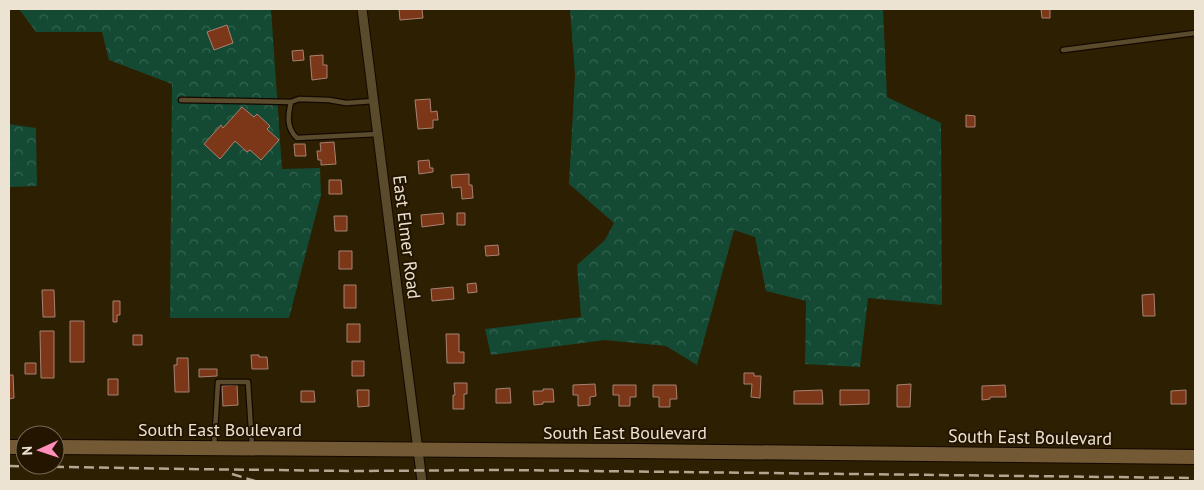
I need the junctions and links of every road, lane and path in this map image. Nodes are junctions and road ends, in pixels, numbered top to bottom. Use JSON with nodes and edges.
{"nodes":[{"id":1,"x":362,"y":9,"type":"edge"},
{"id":2,"x":1195,"y":33,"type":"edge"},
{"id":3,"x":1063,"y":50,"type":"dead end"},
{"id":4,"x":180,"y":100,"type":"dead end"},
{"id":5,"x":374,"y":101,"type":"junction"},
{"id":6,"x":291,"y":102,"type":"junction"},
{"id":7,"x":378,"y":134,"type":"junction"},
{"id":8,"x":65,"y":447,"type":"edge"},
{"id":9,"x":214,"y":448,"type":"junction"},
{"id":10,"x":252,"y":449,"type":"junction"},
{"id":11,"x":418,"y":450,"type":"junction"},
{"id":12,"x":1195,"y":457,"type":"edge"},
{"id":13,"x":422,"y":481,"type":"edge"}],
"edges":[{"from":1,"to":5,"type":"street","name":"East Elmer Road"},
{"from":2,"to":3,"type":"lane"},
{"from":4,"to":6,"type":"lane"},
{"from":5,"to":6,"type":"lane"},
{"from":5,"to":7,"type":"street","name":"East Elmer Road"},
{"from":6,"to":7,"type":"lane"},
{"from":7,"to":11,"type":"street","name":"East Elmer Road"},
{"from":8,"to":9,"type":"main road","name":"South East Boulevard"},
{"from":9,"to":10,"type":"main road","name":"South East Boulevard"},
{"from":9,"to":10,"type":"lane"},
{"from":10,"to":11,"type":"main road","name":"South East Boulevard"},
{"from":11,"to":12,"type":"main road","name":"South East Boulevard"},
{"from":11,"to":13,"type":"street","name":"East Elmer Road"}]}
